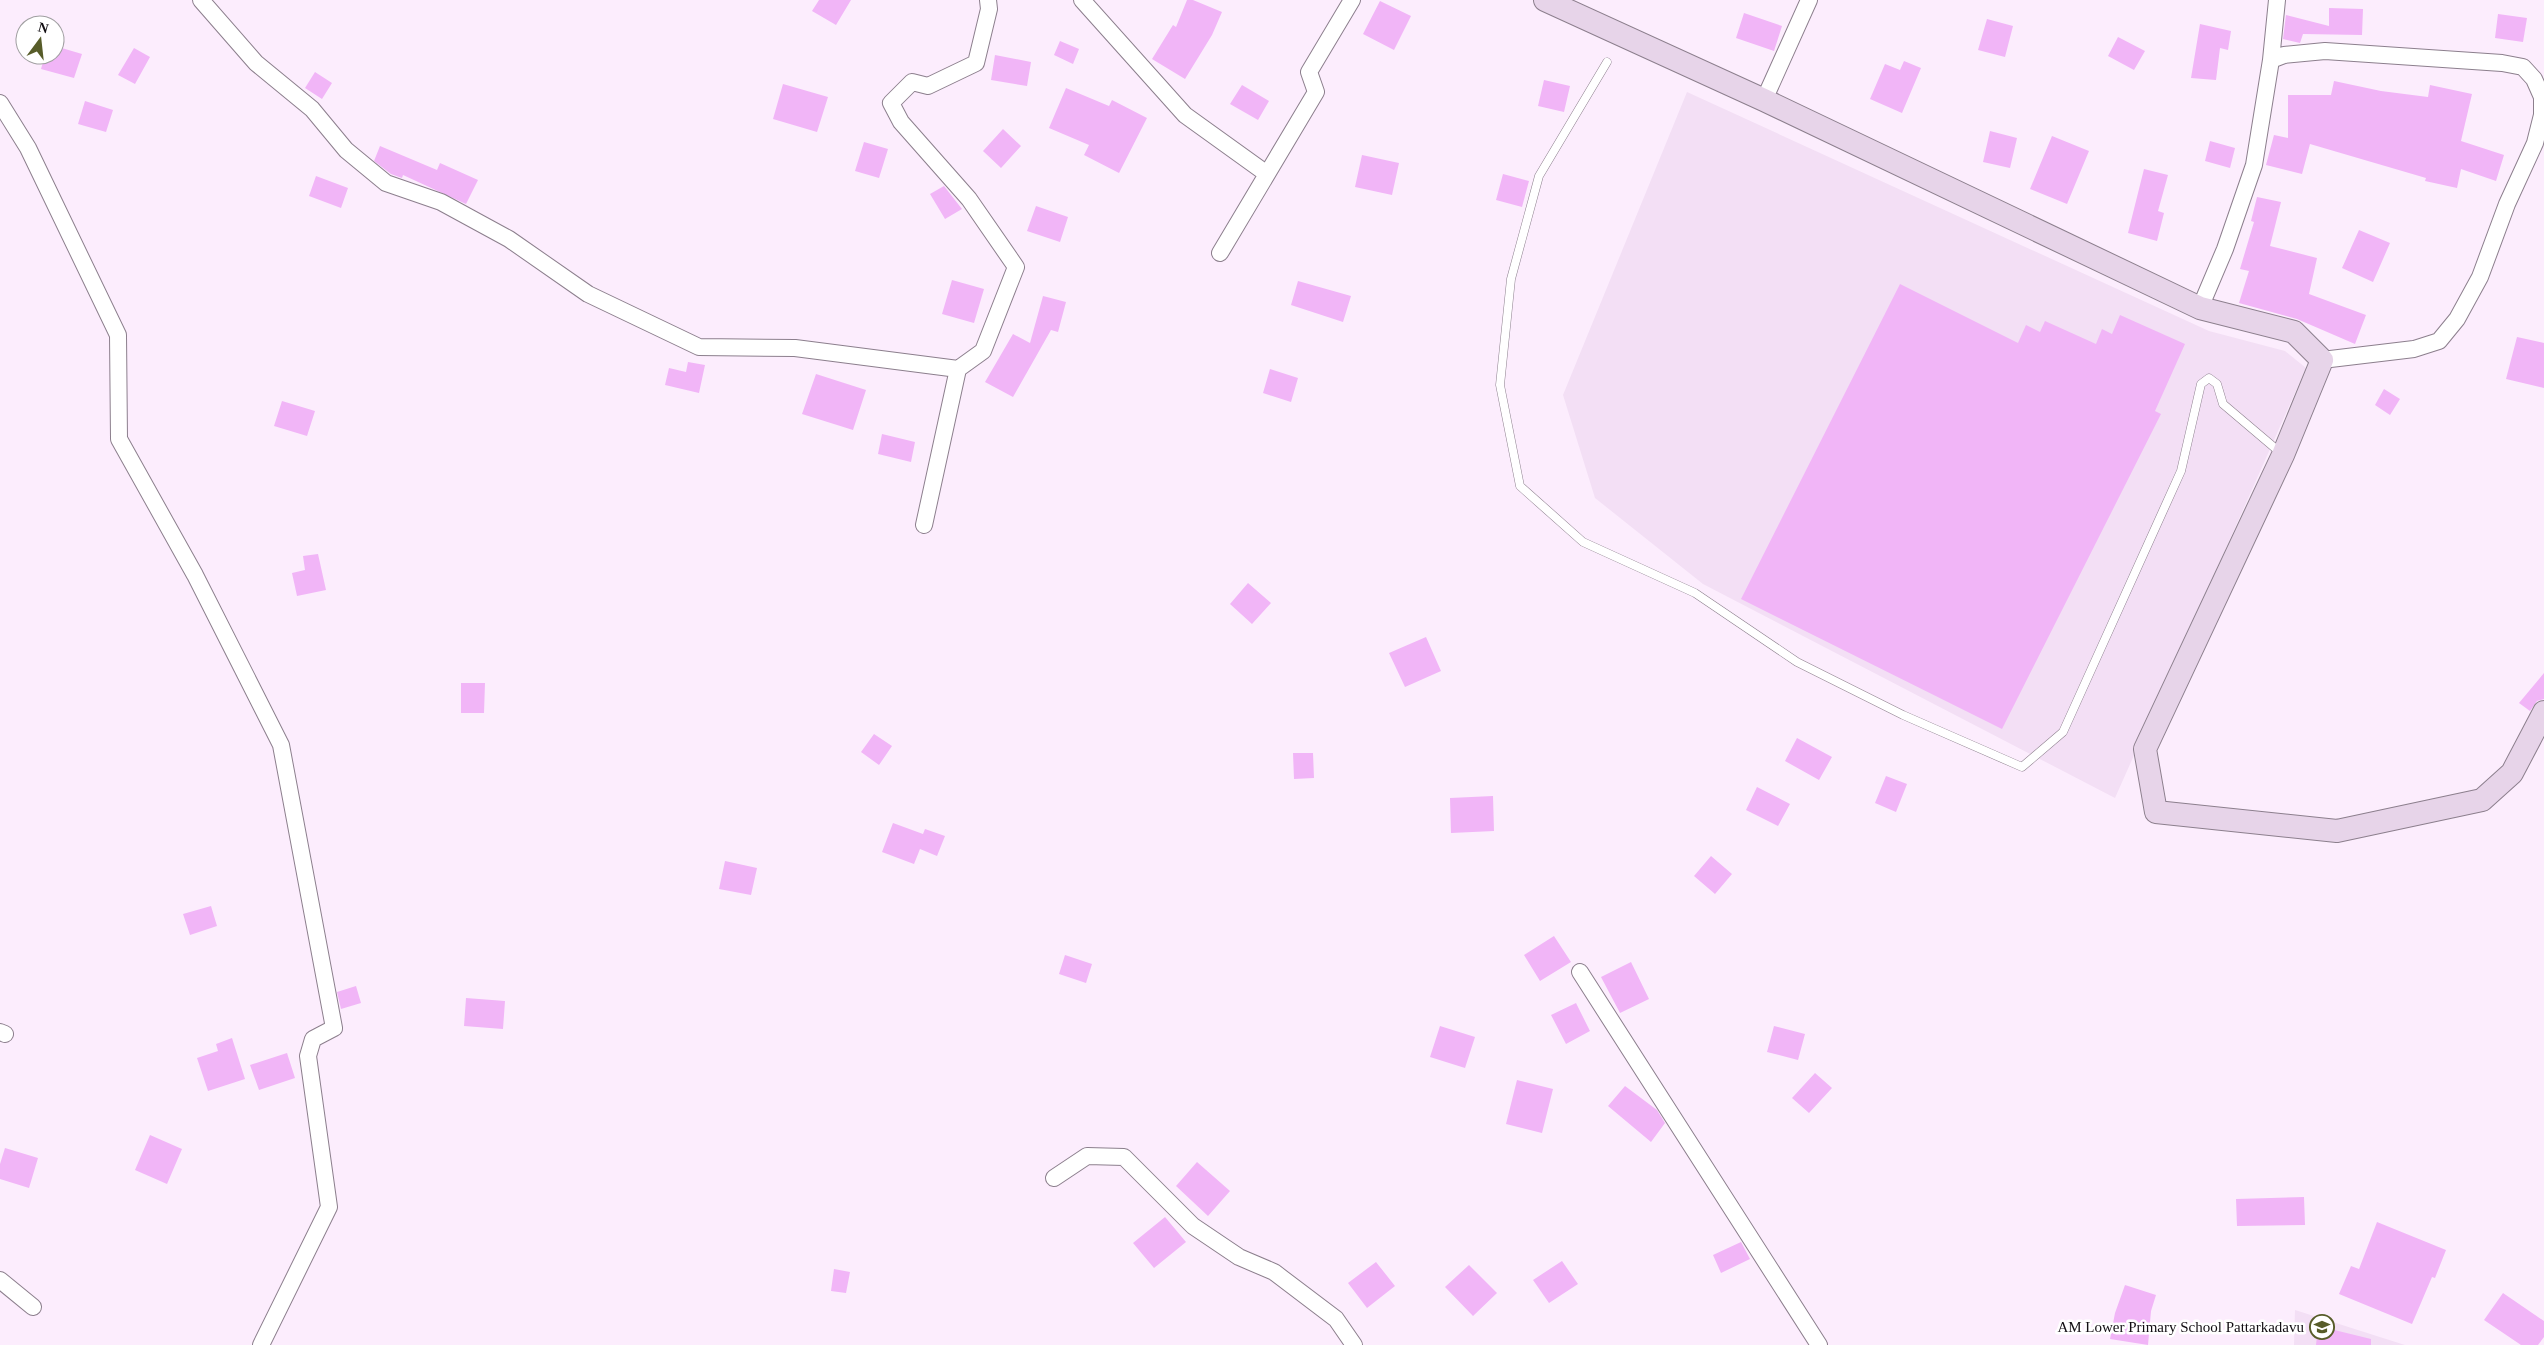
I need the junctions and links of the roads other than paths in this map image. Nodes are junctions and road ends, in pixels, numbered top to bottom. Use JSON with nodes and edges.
{"nodes":[{"id":1,"x":201,"y":0,"type":"edge"},
{"id":2,"x":988,"y":0,"type":"edge"},
{"id":3,"x":1082,"y":0,"type":"edge"},
{"id":4,"x":1352,"y":0,"type":"edge"},
{"id":5,"x":1545,"y":0,"type":"edge"},
{"id":6,"x":1810,"y":0,"type":"edge"},
{"id":7,"x":2277,"y":0,"type":"edge"},
{"id":8,"x":2271,"y":60,"type":"junction"},
{"id":9,"x":1606,"y":62,"type":"dead end"},
{"id":10,"x":1764,"y":100,"type":"junction"},
{"id":11,"x":0,"y":102,"type":"edge"},
{"id":12,"x":1267,"y":174,"type":"junction"},
{"id":13,"x":1220,"y":253,"type":"dead end"},
{"id":14,"x":2200,"y":308,"type":"junction"},
{"id":15,"x":2322,"y":360,"type":"junction"},
{"id":16,"x":958,"y":369,"type":"junction"},
{"id":17,"x":2284,"y":455,"type":"junction"},
{"id":18,"x":924,"y":525,"type":"dead end"},
{"id":19,"x":2544,"y":712,"type":"edge"},
{"id":20,"x":1580,"y":972,"type":"dead end"},
{"id":21,"x":1054,"y":1178,"type":"dead end"},
{"id":22,"x":0,"y":1280,"type":"edge"},
{"id":23,"x":34,"y":1308,"type":"dead end"},
{"id":24,"x":261,"y":1345,"type":"edge"},
{"id":25,"x":1354,"y":1345,"type":"edge"},
{"id":26,"x":1819,"y":1345,"type":"edge"}],
"edges":[{"from":1,"to":16,"type":"street"},
{"from":2,"to":16,"type":"street"},
{"from":3,"to":12,"type":"street"},
{"from":4,"to":12,"type":"street"},
{"from":5,"to":10,"type":"street"},
{"from":6,"to":10,"type":"street"},
{"from":7,"to":8,"type":"street"},
{"from":8,"to":14,"type":"street"},
{"from":8,"to":15,"type":"street"},
{"from":9,"to":17,"type":"lane"},
{"from":10,"to":14,"type":"street"},
{"from":11,"to":24,"type":"street"},
{"from":12,"to":13,"type":"street"},
{"from":14,"to":15,"type":"street"},
{"from":15,"to":17,"type":"street"},
{"from":16,"to":18,"type":"street"},
{"from":17,"to":19,"type":"street"},
{"from":20,"to":26,"type":"street"},
{"from":21,"to":25,"type":"street"},
{"from":22,"to":23,"type":"street"}]}
